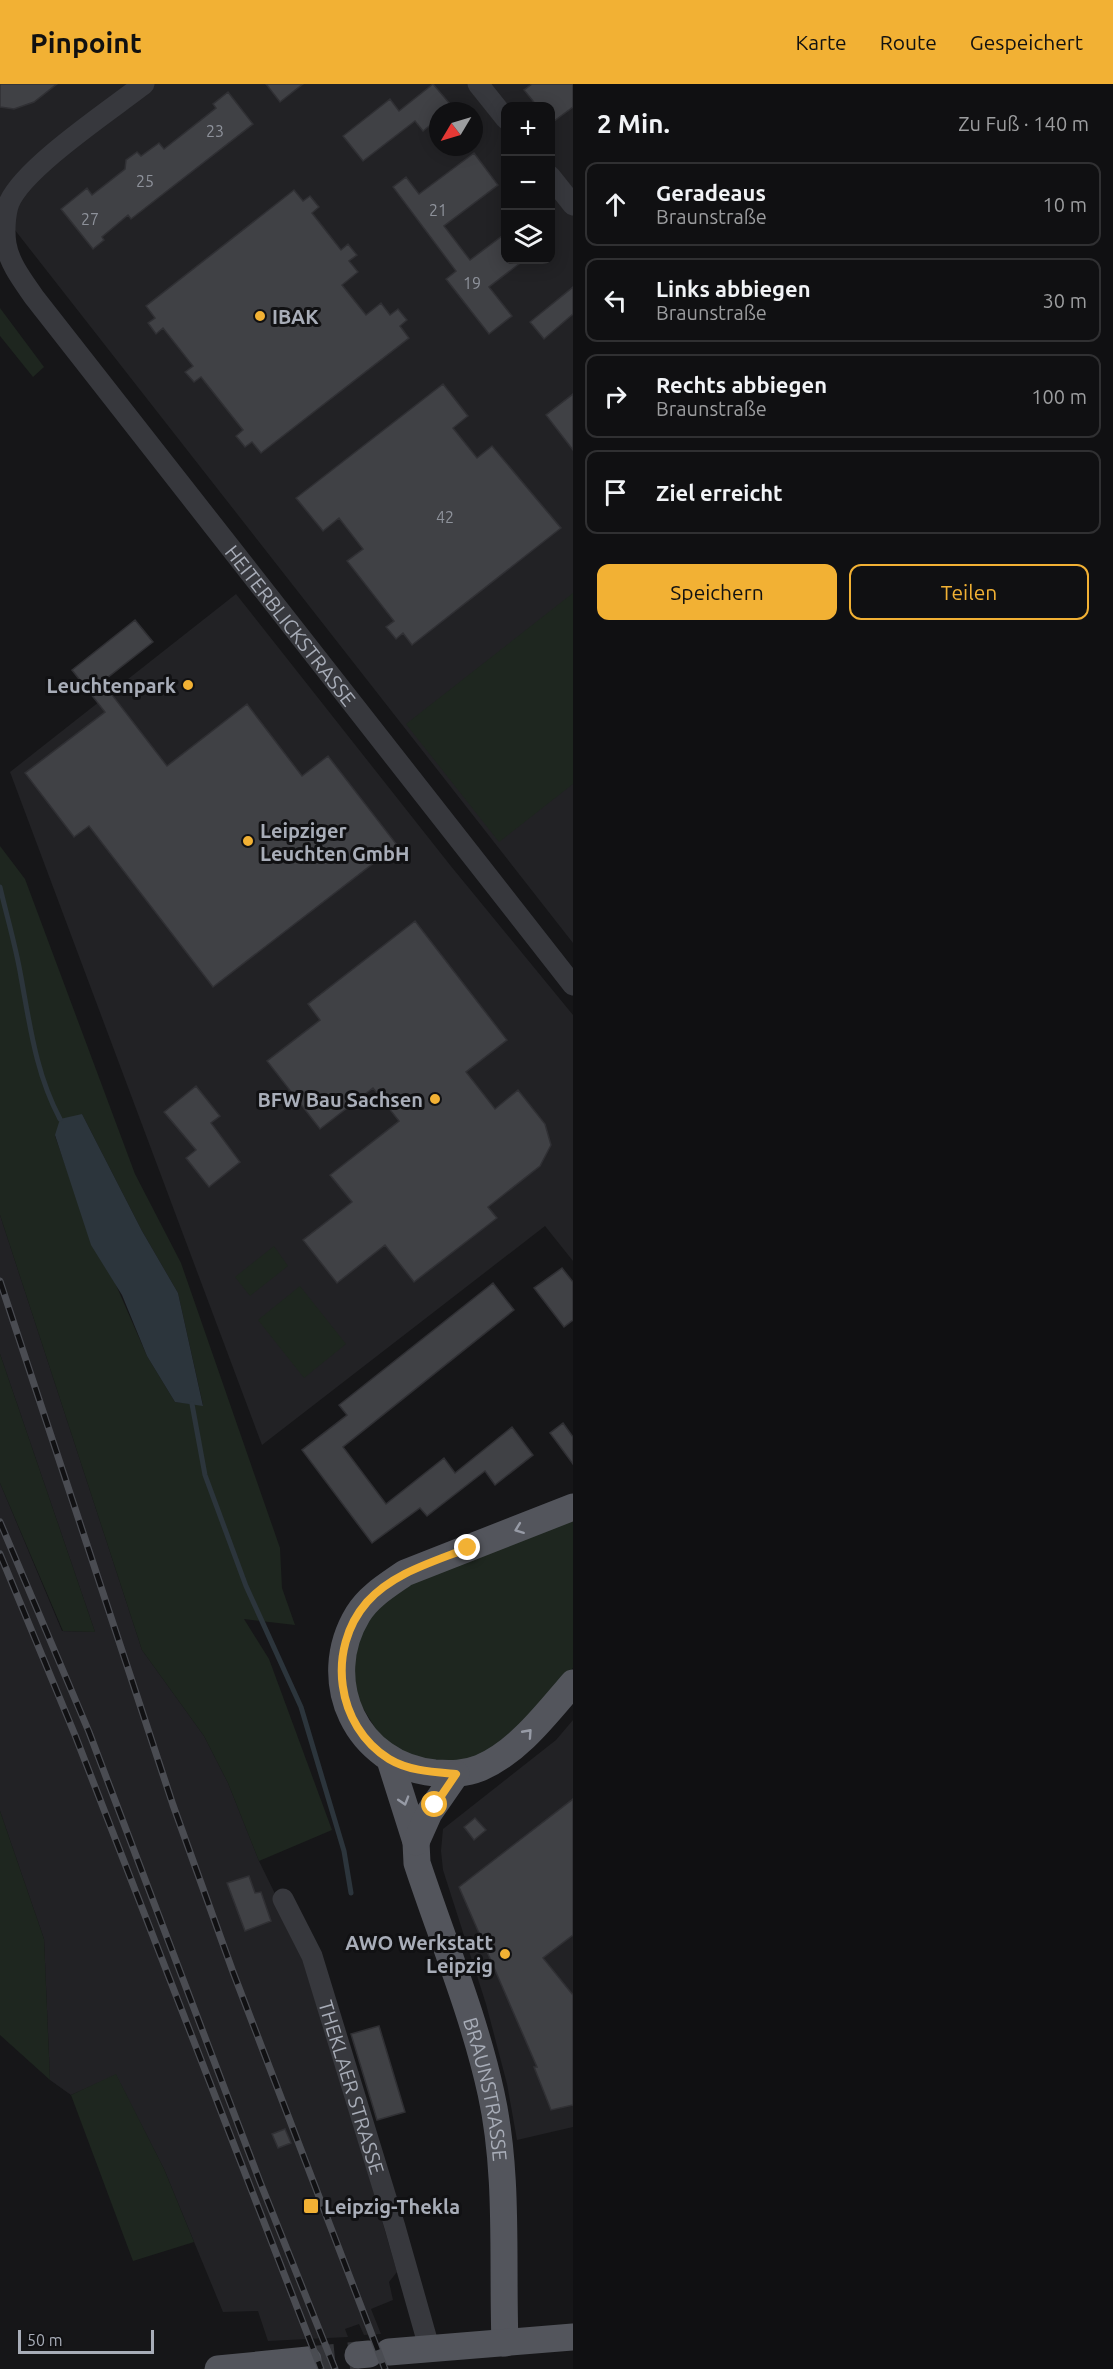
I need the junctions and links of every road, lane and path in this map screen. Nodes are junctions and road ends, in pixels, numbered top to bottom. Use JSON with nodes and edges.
{"nodes":[{"id":1,"x":144,"y":84,"type":"edge"},
{"id":2,"x":478,"y":84,"type":"edge"},
{"id":3,"x":501,"y":113,"type":"edge"},
{"id":4,"x":555,"y":182,"type":"edge"},
{"id":5,"x":573,"y":205,"type":"edge"},
{"id":6,"x":573,"y":985,"type":"edge"},
{"id":7,"x":573,"y":1507,"type":"edge"},
{"id":8,"x":573,"y":1683,"type":"edge"},
{"id":9,"x":390,"y":1760,"type":"junction"},
{"id":10,"x":456,"y":1774,"type":"junction"},
{"id":11,"x":416,"y":1842,"type":"junction"},
{"id":12,"x":284,"y":1899,"type":"dead end"},
{"id":13,"x":573,"y":2337,"type":"edge"},
{"id":14,"x":506,"y":2343,"type":"junction"},
{"id":15,"x":429,"y":2347,"type":"junction"},
{"id":16,"x":372,"y":2353,"type":"tunnel mouth"},
{"id":17,"x":308,"y":2360,"type":"tunnel mouth"},
{"id":18,"x":218,"y":2369,"type":"edge"}],
"edges":[{"from":1,"to":6,"type":"street","name":"HEITERBLICKSTRASSE"},
{"from":2,"to":3,"type":"street"},
{"from":4,"to":5,"type":"street"},
{"from":7,"to":9,"type":"main road","one_way":true},
{"from":10,"to":8,"type":"main road","one_way":true},
{"from":9,"to":10,"type":"main road"},
{"from":9,"to":11,"type":"main road","name":"BRAUNSTRASSE","one_way":true},
{"from":10,"to":11,"type":"main road"},
{"from":11,"to":14,"type":"main road","name":"BRAUNSTRASSE"},
{"from":12,"to":15,"type":"street","name":"THEKLAER STRASSE"},
{"from":13,"to":14,"type":"main road"},
{"from":14,"to":15,"type":"main road"},
{"from":15,"to":16,"type":"main road"},
{"from":17,"to":18,"type":"main road"}]}
